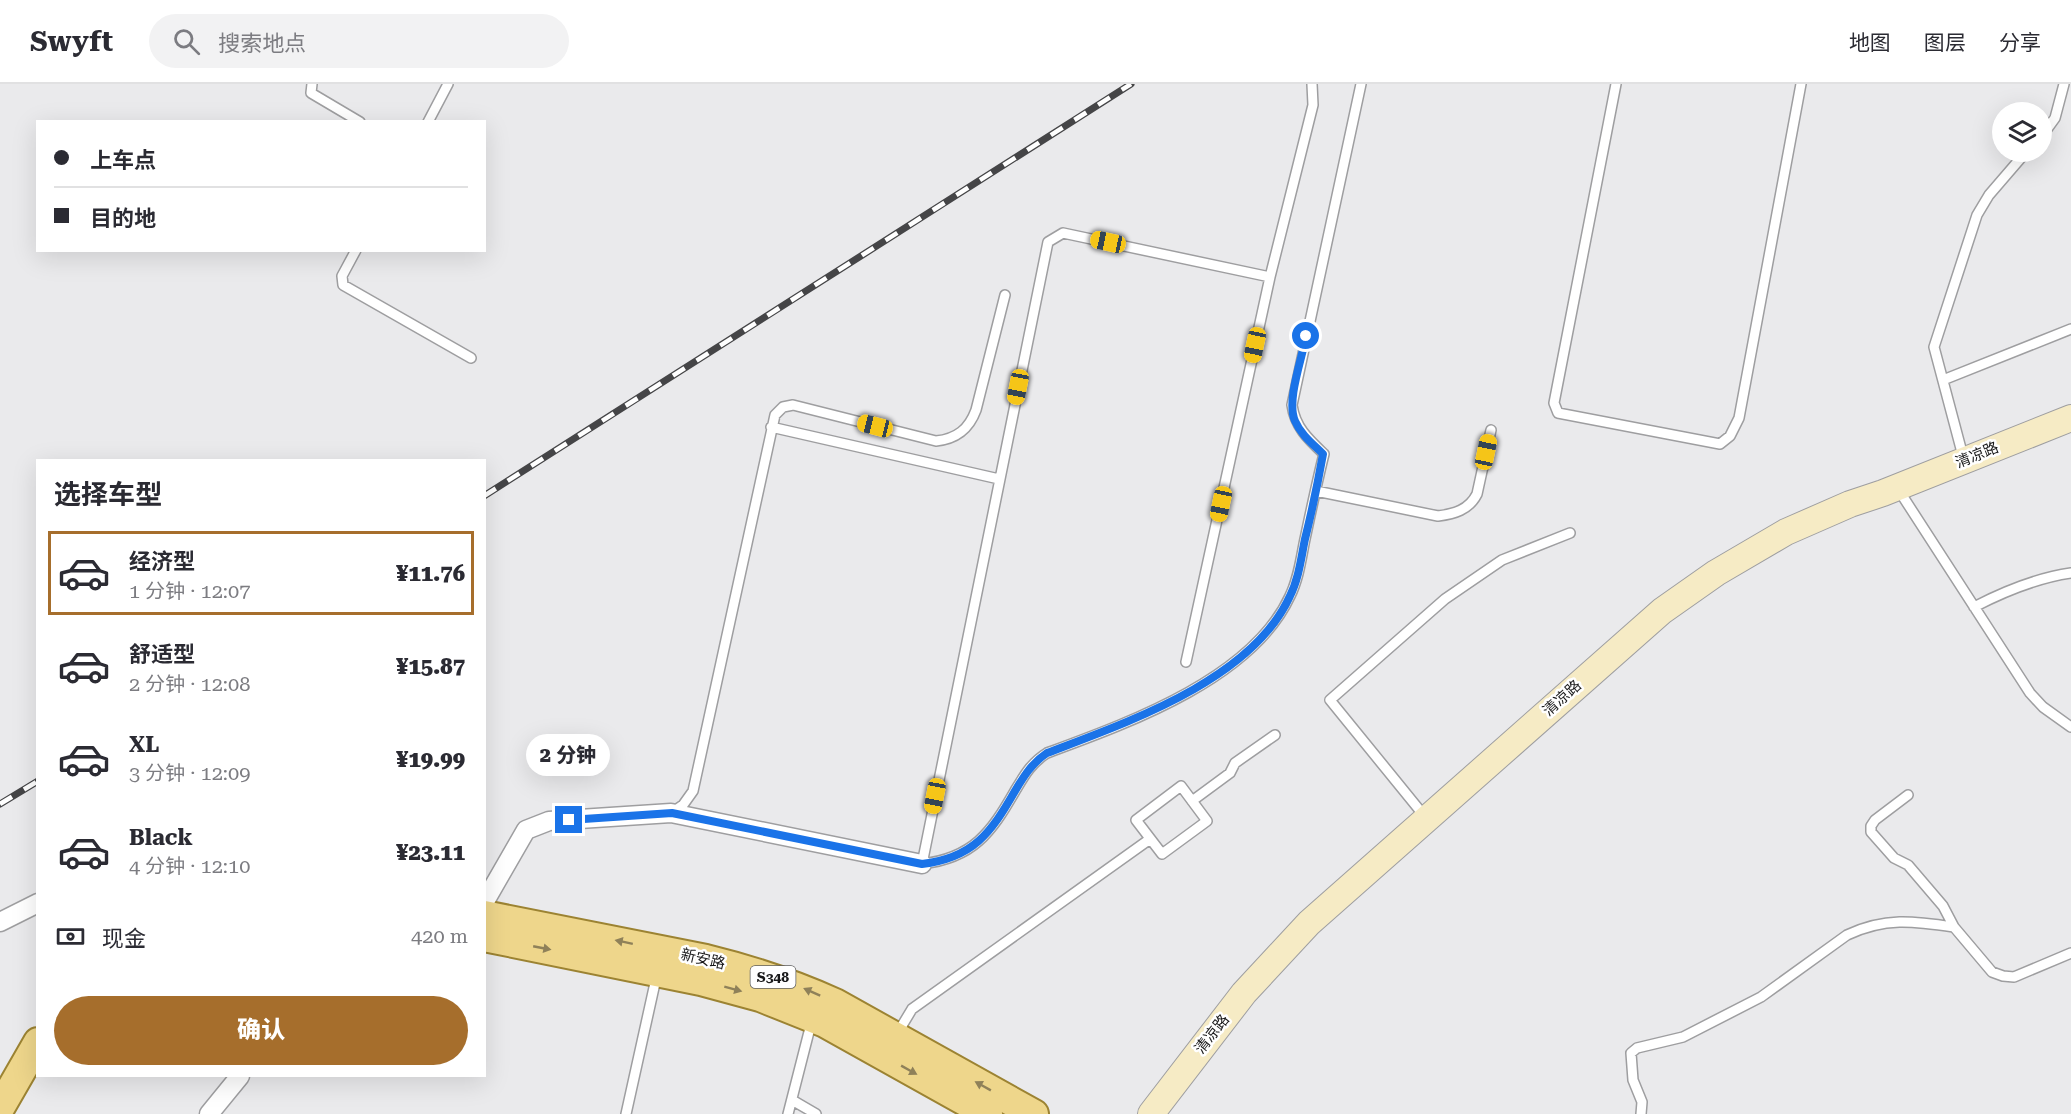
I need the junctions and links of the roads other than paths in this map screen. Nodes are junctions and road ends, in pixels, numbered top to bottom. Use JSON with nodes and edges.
{"nodes":[{"id":1,"x":312,"y":84,"type":"edge"},
{"id":2,"x":448,"y":84,"type":"edge"},
{"id":3,"x":1312,"y":84,"type":"edge"},
{"id":4,"x":1361,"y":84,"type":"edge"},
{"id":5,"x":1616,"y":84,"type":"edge"},
{"id":6,"x":1801,"y":84,"type":"edge"},
{"id":7,"x":2064,"y":84,"type":"edge"},
{"id":8,"x":357,"y":120,"type":"edge"},
{"id":9,"x":429,"y":120,"type":"edge"},
{"id":10,"x":2052,"y":122,"type":"edge"},
{"id":11,"x":2017,"y":162,"type":"edge"},
{"id":12,"x":355,"y":252,"type":"edge"},
{"id":13,"x":1270,"y":277,"type":"junction"},
{"id":14,"x":1005,"y":295,"type":"dead end"},
{"id":15,"x":2071,"y":329,"type":"edge"},
{"id":16,"x":471,"y":358,"type":"dead end"},
{"id":17,"x":1943,"y":380,"type":"junction"},
{"id":18,"x":2071,"y":418,"type":"edge"},
{"id":19,"x":771,"y":427,"type":"junction"},
{"id":20,"x":1491,"y":430,"type":"dead end"},
{"id":21,"x":1964,"y":461,"type":"junction"},
{"id":22,"x":999,"y":479,"type":"junction"},
{"id":23,"x":1897,"y":488,"type":"junction"},
{"id":24,"x":1316,"y":491,"type":"junction"},
{"id":25,"x":1570,"y":533,"type":"dead end"},
{"id":26,"x":2071,"y":573,"type":"edge"},
{"id":27,"x":1974,"y":607,"type":"junction"},
{"id":28,"x":1186,"y":662,"type":"dead end"},
{"id":29,"x":2071,"y":727,"type":"edge"},
{"id":30,"x":1275,"y":735,"type":"dead end"},
{"id":31,"x":1908,"y":795,"type":"dead end"},
{"id":32,"x":1192,"y":801,"type":"junction"},
{"id":33,"x":672,"y":813,"type":"junction"},
{"id":34,"x":1426,"y":818,"type":"junction"},
{"id":35,"x":1150,"y":839,"type":"junction"},
{"id":36,"x":922,"y":864,"type":"junction"},
{"id":37,"x":486,"y":900,"type":"edge"},
{"id":38,"x":36,"y":904,"type":"edge"},
{"id":39,"x":486,"y":915,"type":"edge"},
{"id":40,"x":0,"y":922,"type":"edge"},
{"id":41,"x":1954,"y":927,"type":"junction"},
{"id":42,"x":486,"y":937,"type":"edge"},
{"id":43,"x":2071,"y":953,"type":"edge"},
{"id":44,"x":657,"y":972,"type":"junction"},
{"id":45,"x":812,"y":1017,"type":"junction"},
{"id":46,"x":896,"y":1037,"type":"junction"},
{"id":47,"x":36,"y":1045,"type":"edge"},
{"id":48,"x":239,"y":1077,"type":"edge"},
{"id":49,"x":792,"y":1100,"type":"junction"},
{"id":50,"x":0,"y":1108,"type":"edge"},
{"id":51,"x":209,"y":1114,"type":"edge"},
{"id":52,"x":626,"y":1114,"type":"edge"},
{"id":53,"x":788,"y":1114,"type":"edge"},
{"id":54,"x":816,"y":1114,"type":"edge"},
{"id":55,"x":988,"y":1114,"type":"edge"},
{"id":56,"x":1034,"y":1114,"type":"edge"},
{"id":57,"x":1151,"y":1114,"type":"edge"},
{"id":58,"x":1641,"y":1114,"type":"edge"}],
"edges":[{"from":1,"to":8,"type":"lane"},
{"from":2,"to":9,"type":"lane"},
{"from":3,"to":13,"type":"lane"},
{"from":4,"to":24,"type":"lane"},
{"from":5,"to":6,"type":"lane"},
{"from":7,"to":10,"type":"lane"},
{"from":11,"to":17,"type":"lane"},
{"from":12,"to":16,"type":"lane"},
{"from":13,"to":22,"type":"lane"},
{"from":13,"to":28,"type":"lane"},
{"from":14,"to":19,"type":"lane"},
{"from":15,"to":17,"type":"lane"},
{"from":17,"to":21,"type":"lane"},
{"from":18,"to":21,"type":"street","name":"清凉路"},
{"from":19,"to":22,"type":"lane"},
{"from":19,"to":33,"type":"lane"},
{"from":20,"to":24,"type":"lane"},
{"from":21,"to":23,"type":"street","name":"清凉路"},
{"from":22,"to":36,"type":"lane"},
{"from":23,"to":27,"type":"lane"},
{"from":23,"to":34,"type":"street","name":"清凉路"},
{"from":24,"to":36,"type":"lane"},
{"from":25,"to":34,"type":"lane"},
{"from":26,"to":27,"type":"lane"},
{"from":27,"to":29,"type":"lane"},
{"from":30,"to":32,"type":"lane"},
{"from":31,"to":41,"type":"lane"},
{"from":32,"to":35,"type":"lane"},
{"from":32,"to":35,"type":"lane"},
{"from":33,"to":36,"type":"street"},
{"from":33,"to":37,"type":"street"},
{"from":34,"to":57,"type":"street","name":"清凉路"},
{"from":35,"to":46,"type":"lane"},
{"from":38,"to":40,"type":"street"},
{"from":46,"to":39,"type":"main road","name":"新安路","number":"S348","one_way":true},
{"from":41,"to":43,"type":"lane"},
{"from":41,"to":58,"type":"lane"},
{"from":42,"to":44,"type":"main road","name":"新安路","number":"S348","one_way":true},
{"from":44,"to":45,"type":"main road","name":"新安路","number":"S348","one_way":true},
{"from":44,"to":52,"type":"lane"},
{"from":45,"to":49,"type":"lane"},
{"from":45,"to":55,"type":"main road","name":"新安路","number":"S348","one_way":true},
{"from":56,"to":46,"type":"main road","name":"新安路","number":"S348","one_way":true},
{"from":47,"to":50,"type":"main road"},
{"from":48,"to":51,"type":"street"},
{"from":49,"to":53,"type":"lane"},
{"from":49,"to":54,"type":"lane"}]}
